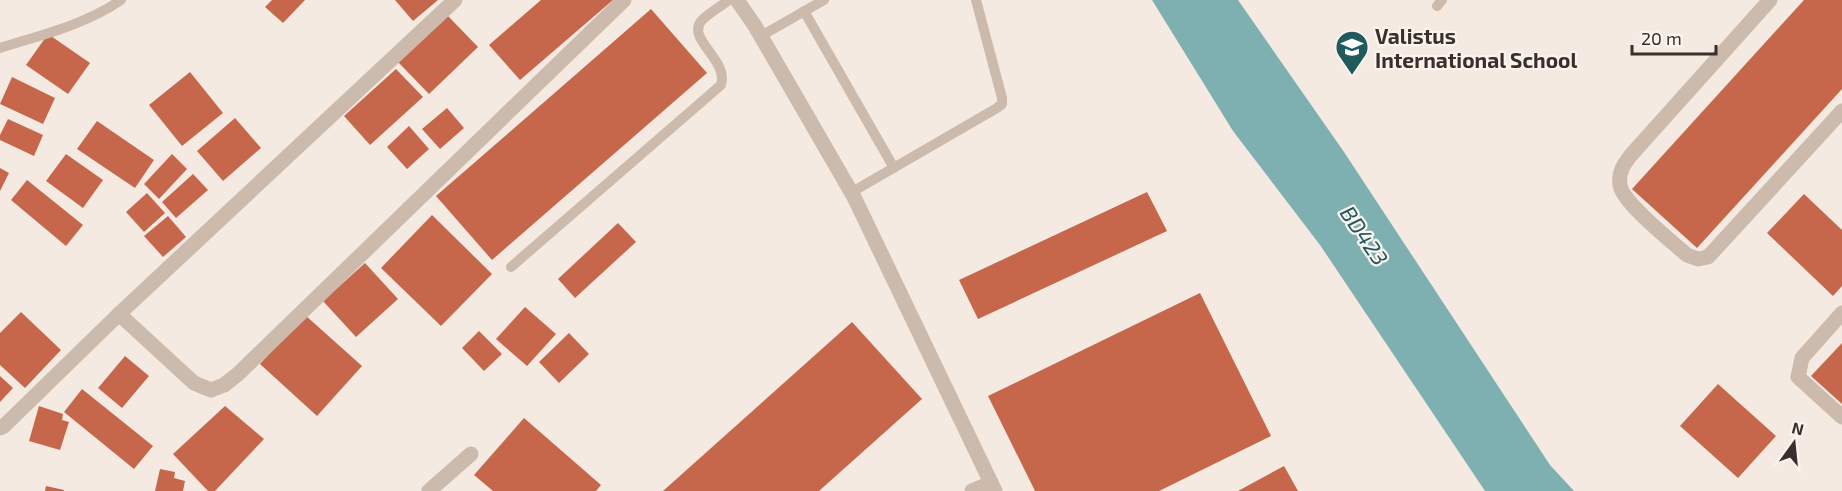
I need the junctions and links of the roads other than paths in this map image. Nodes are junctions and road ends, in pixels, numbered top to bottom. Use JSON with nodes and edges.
{"nodes":[{"id":1,"x":121,"y":0,"type":"edge"},
{"id":2,"x":455,"y":0,"type":"edge"},
{"id":3,"x":624,"y":0,"type":"edge"},
{"id":4,"x":729,"y":0,"type":"edge"},
{"id":5,"x":736,"y":0,"type":"edge"},
{"id":6,"x":824,"y":0,"type":"edge"},
{"id":7,"x":976,"y":0,"type":"edge"},
{"id":8,"x":1770,"y":0,"type":"edge"},
{"id":9,"x":804,"y":11,"type":"junction"},
{"id":10,"x":761,"y":36,"type":"junction"},
{"id":11,"x":0,"y":48,"type":"edge"},
{"id":12,"x":1842,"y":111,"type":"edge"},
{"id":13,"x":894,"y":168,"type":"junction"},
{"id":14,"x":852,"y":192,"type":"junction"},
{"id":15,"x":511,"y":267,"type":"dead end"},
{"id":16,"x":119,"y":314,"type":"junction"},
{"id":17,"x":1842,"y":314,"type":"edge"},
{"id":18,"x":1842,"y":417,"type":"edge"},
{"id":19,"x":0,"y":428,"type":"edge"},
{"id":20,"x":471,"y":454,"type":"dead end"},
{"id":21,"x":993,"y":487,"type":"edge"},
{"id":22,"x":429,"y":491,"type":"edge"},
{"id":23,"x":972,"y":491,"type":"edge"}],
"edges":[{"from":1,"to":11,"type":"lane"},
{"from":2,"to":16,"type":"street"},
{"from":3,"to":16,"type":"street"},
{"from":4,"to":15,"type":"lane"},
{"from":5,"to":10,"type":"street"},
{"from":6,"to":9,"type":"lane"},
{"from":7,"to":13,"type":"lane"},
{"from":8,"to":12,"type":"street"},
{"from":9,"to":10,"type":"lane"},
{"from":9,"to":13,"type":"lane"},
{"from":10,"to":14,"type":"street"},
{"from":13,"to":14,"type":"lane"},
{"from":14,"to":21,"type":"street"},
{"from":16,"to":19,"type":"street"},
{"from":17,"to":18,"type":"street"},
{"from":20,"to":22,"type":"street"},
{"from":21,"to":23,"type":"street"}]}
